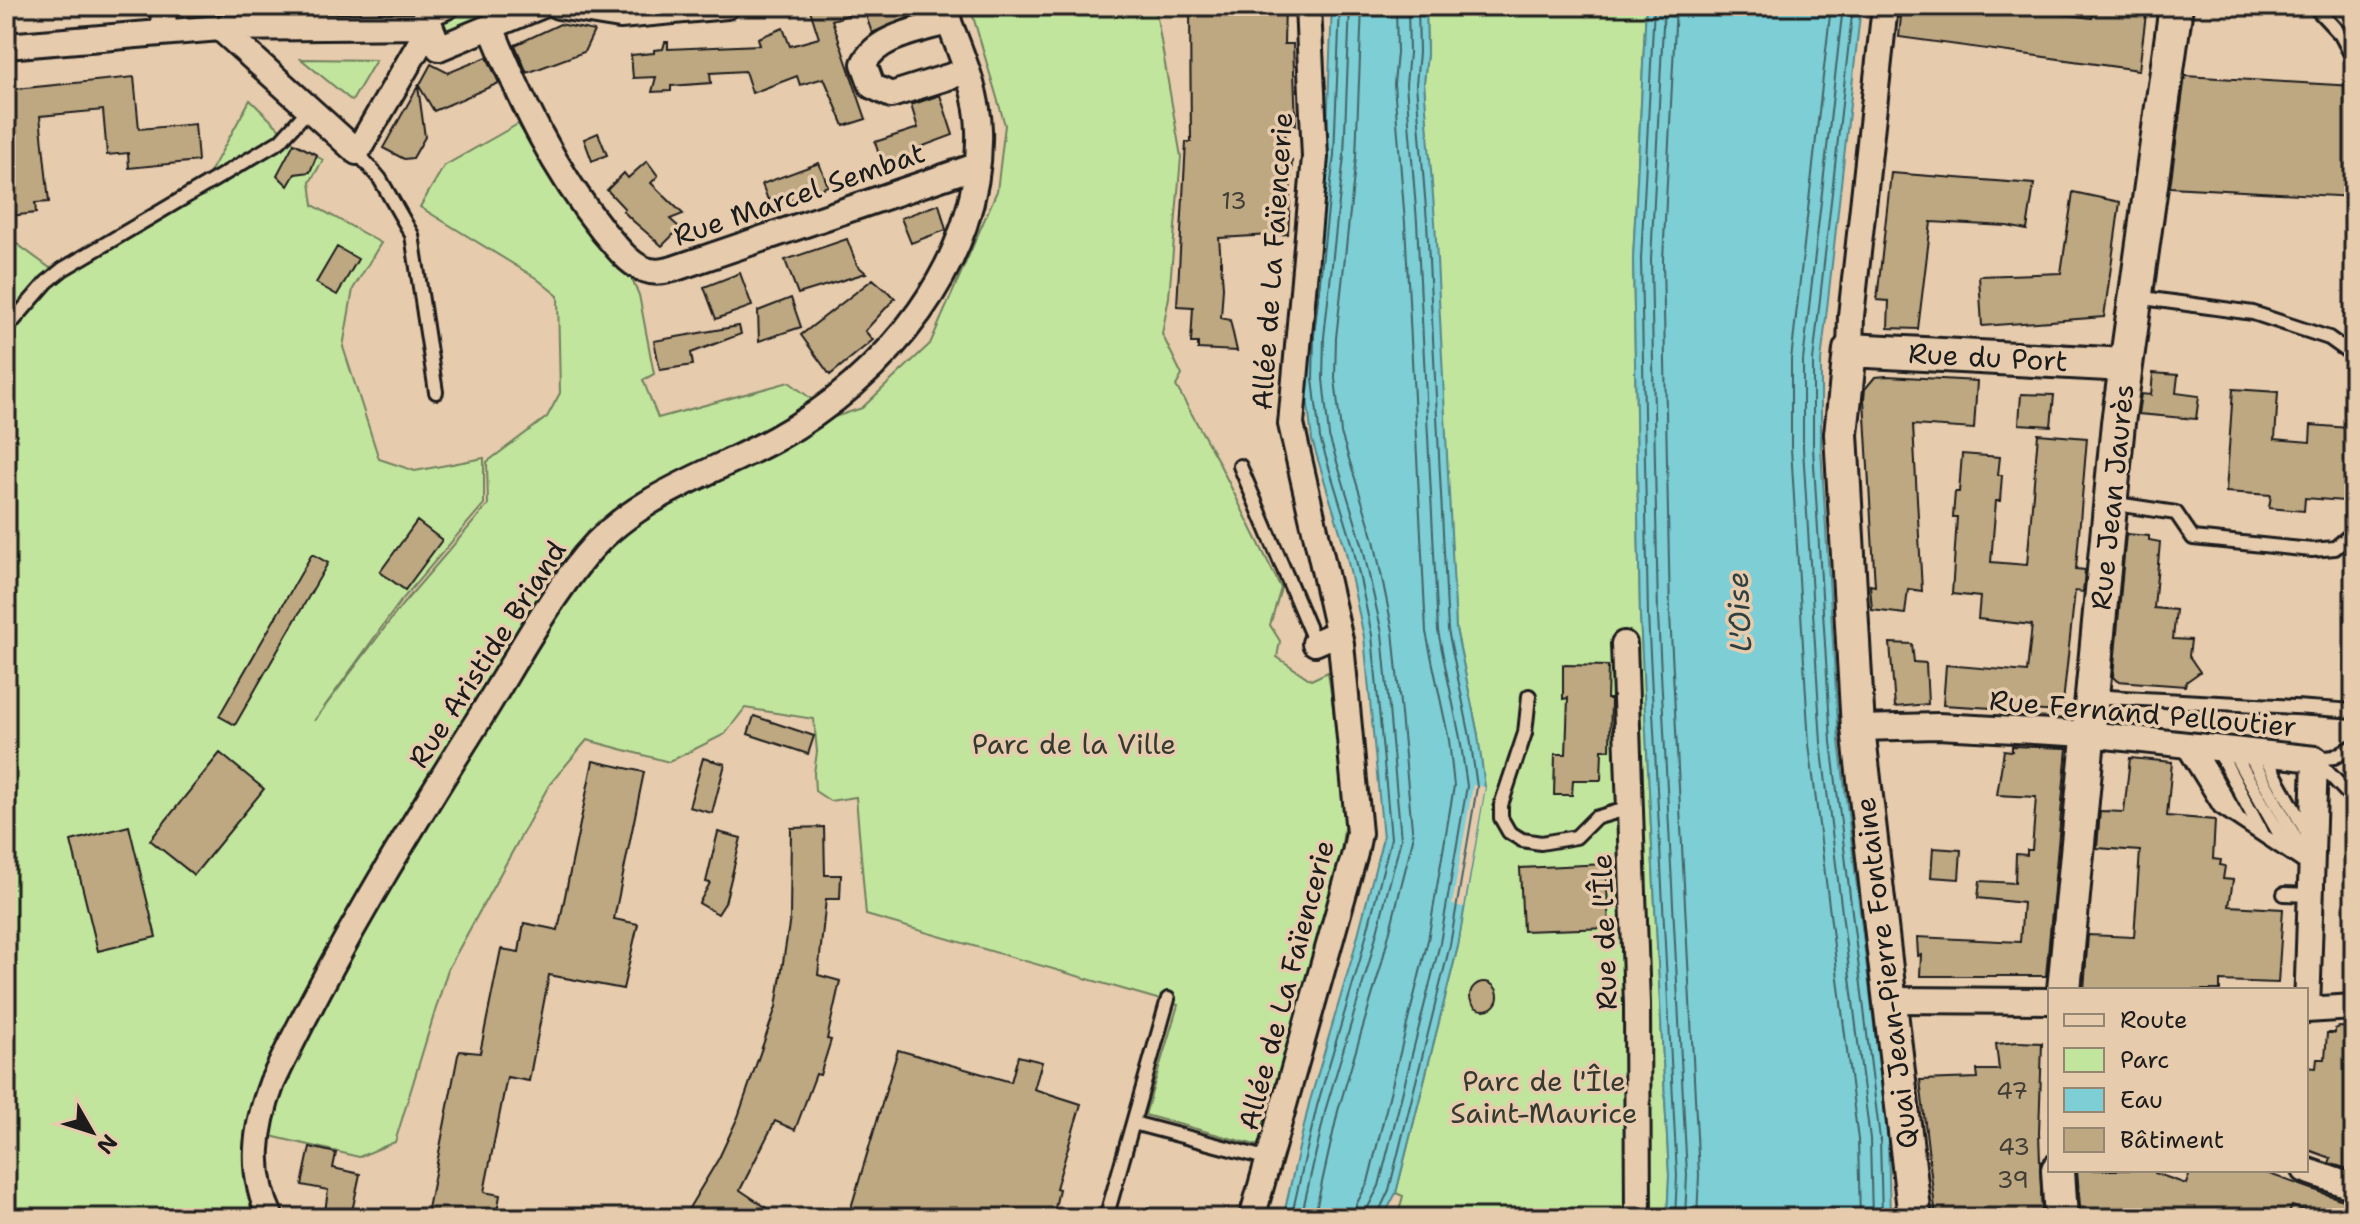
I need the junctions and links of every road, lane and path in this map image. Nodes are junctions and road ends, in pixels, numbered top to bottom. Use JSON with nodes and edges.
{"nodes":[{"id":1,"x":163,"y":6,"type":"edge"},
{"id":2,"x":447,"y":6,"type":"edge"},
{"id":3,"x":541,"y":6,"type":"edge"},
{"id":4,"x":558,"y":6,"type":"edge"},
{"id":5,"x":727,"y":6,"type":"edge"},
{"id":6,"x":1308,"y":6,"type":"edge"},
{"id":7,"x":1885,"y":6,"type":"edge"},
{"id":8,"x":2176,"y":6,"type":"edge"},
{"id":9,"x":2314,"y":6,"type":"edge"},
{"id":10,"x":946,"y":14,"type":"edge"},
{"id":11,"x":354,"y":16,"type":"edge"},
{"id":12,"x":430,"y":26,"type":"junction"},
{"id":13,"x":491,"y":27,"type":"junction"},
{"id":14,"x":220,"y":28,"type":"junction"},
{"id":15,"x":164,"y":31,"type":"junction"},
{"id":16,"x":6,"y":46,"type":"edge"},
{"id":17,"x":2354,"y":60,"type":"edge"},
{"id":18,"x":967,"y":71,"type":"junction"},
{"id":19,"x":310,"y":108,"type":"junction"},
{"id":20,"x":357,"y":152,"type":"junction"},
{"id":21,"x":976,"y":166,"type":"junction"},
{"id":22,"x":2136,"y":297,"type":"junction"},
{"id":23,"x":6,"y":329,"type":"edge"},
{"id":24,"x":1850,"y":350,"type":"junction"},
{"id":25,"x":2354,"y":356,"type":"edge"},
{"id":26,"x":2126,"y":365,"type":"junction"},
{"id":27,"x":436,"y":392,"type":"dead end"},
{"id":28,"x":1240,"y":466,"type":"dead end"},
{"id":29,"x":2110,"y":503,"type":"junction"},
{"id":30,"x":2354,"y":532,"type":"edge"},
{"id":31,"x":1338,"y":633,"type":"junction"},
{"id":32,"x":1315,"y":643,"type":"joint"},
{"id":33,"x":1624,"y":644,"type":"dead end"},
{"id":34,"x":1529,"y":696,"type":"dead end"},
{"id":35,"x":2091,"y":696,"type":"junction"},
{"id":36,"x":2354,"y":711,"type":"edge"},
{"id":37,"x":1858,"y":728,"type":"junction"},
{"id":38,"x":2088,"y":734,"type":"junction"},
{"id":39,"x":2354,"y":746,"type":"edge"},
{"id":40,"x":2223,"y":749,"type":"junction"},
{"id":41,"x":2315,"y":759,"type":"junction"},
{"id":42,"x":2354,"y":777,"type":"edge"},
{"id":43,"x":2354,"y":800,"type":"edge"},
{"id":44,"x":1630,"y":808,"type":"junction"},
{"id":45,"x":2263,"y":836,"type":"junction"},
{"id":46,"x":2305,"y":855,"type":"junction"},
{"id":47,"x":2284,"y":894,"type":"dead end"},
{"id":48,"x":2311,"y":895,"type":"junction"},
{"id":49,"x":2064,"y":988,"type":"edge"},
{"id":50,"x":2307,"y":988,"type":"edge"},
{"id":51,"x":1168,"y":999,"type":"dead end"},
{"id":52,"x":1890,"y":1000,"type":"junction"},
{"id":53,"x":2048,"y":1001,"type":"edge"},
{"id":54,"x":2354,"y":1007,"type":"edge"},
{"id":55,"x":2308,"y":1010,"type":"edge"},
{"id":56,"x":1133,"y":1123,"type":"junction"},
{"id":57,"x":1269,"y":1159,"type":"junction"},
{"id":58,"x":2308,"y":1171,"type":"edge"},
{"id":59,"x":2058,"y":1172,"type":"edge"},
{"id":60,"x":2354,"y":1187,"type":"edge"},
{"id":61,"x":271,"y":1218,"type":"edge"},
{"id":62,"x":1106,"y":1218,"type":"edge"},
{"id":63,"x":1252,"y":1218,"type":"edge"},
{"id":64,"x":1638,"y":1218,"type":"edge"},
{"id":65,"x":1915,"y":1218,"type":"edge"},
{"id":66,"x":2061,"y":1218,"type":"edge"}],
"edges":[{"from":1,"to":15,"type":"street"},
{"from":2,"to":12,"type":"street"},
{"from":3,"to":13,"type":"street"},
{"from":4,"to":5,"type":"street"},
{"from":6,"to":31,"type":"street","name":"Allée de La Faïencerie"},
{"from":7,"to":24,"type":"street"},
{"from":8,"to":22,"type":"street","name":"Rue Jean Jaurès"},
{"from":9,"to":17,"type":"lane"},
{"from":10,"to":18,"type":"street","name":"Rue Aristide Briand"},
{"from":10,"to":18,"type":"street","name":"Rue Aristide Briand"},
{"from":11,"to":12,"type":"street"},
{"from":11,"to":14,"type":"street"},
{"from":12,"to":13,"type":"street"},
{"from":12,"to":20,"type":"street"},
{"from":13,"to":21,"type":"street","name":"Rue Marcel Sembat"},
{"from":14,"to":15,"type":"street"},
{"from":14,"to":19,"type":"street"},
{"from":15,"to":16,"type":"street"},
{"from":18,"to":21,"type":"street","name":"Rue Aristide Briand"},
{"from":19,"to":20,"type":"street"},
{"from":19,"to":23,"type":"lane"},
{"from":20,"to":27,"type":"lane"},
{"from":21,"to":61,"type":"street","name":"Rue Aristide Briand"},
{"from":22,"to":25,"type":"lane"},
{"from":22,"to":26,"type":"street","name":"Rue Jean Jaurès"},
{"from":24,"to":26,"type":"street","name":"Rue du Port"},
{"from":24,"to":37,"type":"street","name":"Quai Jean-Pierre Fontaine"},
{"from":26,"to":29,"type":"street","name":"Rue Jean Jaurès"},
{"from":28,"to":32,"type":"lane"},
{"from":29,"to":30,"type":"lane"},
{"from":29,"to":35,"type":"street","name":"Rue Jean Jaurès"},
{"from":31,"to":32,"type":"street"},
{"from":31,"to":57,"type":"street","name":"Allée de La Faïencerie"},
{"from":33,"to":44,"type":"street","name":"Rue de l'Île"},
{"from":34,"to":44,"type":"lane"},
{"from":35,"to":36,"type":"lane"},
{"from":35,"to":38,"type":"street","name":"Rue Jean Jaurès"},
{"from":37,"to":38,"type":"street","name":"Rue Fernand Pelloutier"},
{"from":37,"to":52,"type":"street","name":"Quai Jean-Pierre Fontaine"},
{"from":38,"to":40,"type":"street","name":"Rue Fernand Pelloutier"},
{"from":38,"to":49,"type":"street","name":"Rue Jean Jaurès"},
{"from":39,"to":41,"type":"lane"},
{"from":40,"to":41,"type":"street","name":"Rue Fernand Pelloutier"},
{"from":40,"to":45,"type":"lane"},
{"from":40,"to":45,"type":"lane"},
{"from":40,"to":46,"type":"lane"},
{"from":40,"to":46,"type":"lane"},
{"from":40,"to":46,"type":"lane"},
{"from":41,"to":43,"type":"lane"},
{"from":41,"to":46,"type":"street","name":"Rue Fernand Pelloutier"},
{"from":42,"to":43,"type":"lane"},
{"from":44,"to":64,"type":"street","name":"Rue de l'Île"},
{"from":45,"to":46,"type":"lane"},
{"from":46,"to":48,"type":"street","name":"Rue Fernand Pelloutier"},
{"from":47,"to":48,"type":"lane"},
{"from":48,"to":50,"type":"street","name":"Rue Fernand Pelloutier"},
{"from":51,"to":56,"type":"lane"},
{"from":52,"to":53,"type":"street"},
{"from":52,"to":65,"type":"street","name":"Quai Jean-Pierre Fontaine"},
{"from":54,"to":55,"type":"street"},
{"from":56,"to":57,"type":"lane"},
{"from":56,"to":62,"type":"lane"},
{"from":57,"to":63,"type":"street","name":"Allée de La Faïencerie"},
{"from":58,"to":60,"type":"street"},
{"from":59,"to":66,"type":"street"}]}
